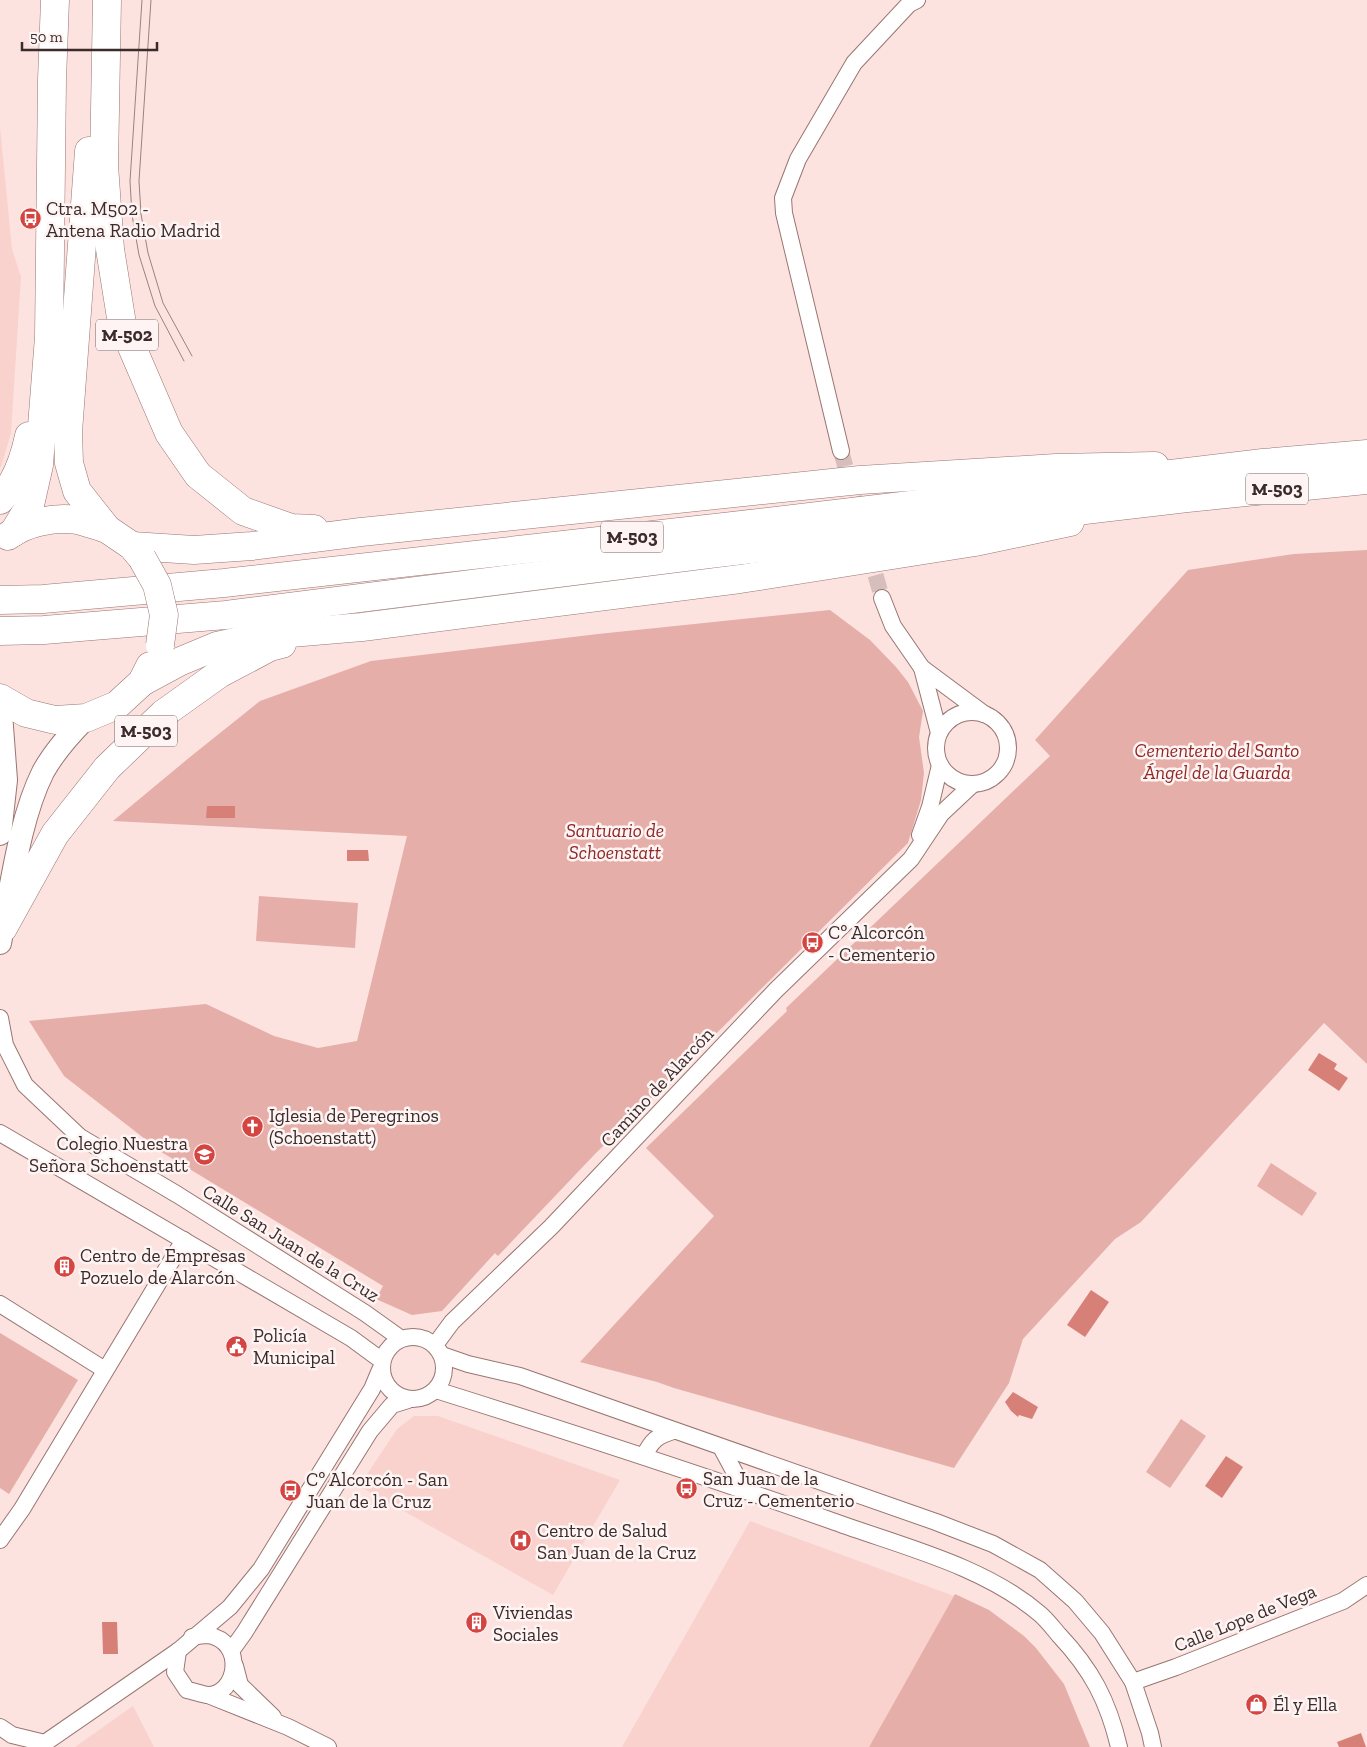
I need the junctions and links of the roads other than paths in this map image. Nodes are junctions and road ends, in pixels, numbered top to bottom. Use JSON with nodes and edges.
{"nodes":[{"id":1,"x":49,"y":0,"type":"edge"},
{"id":2,"x":55,"y":0,"type":"edge"},
{"id":3,"x":100,"y":0,"type":"edge"},
{"id":4,"x":107,"y":0,"type":"edge"},
{"id":5,"x":917,"y":0,"type":"edge"},
{"id":6,"x":52,"y":80,"type":"junction"},
{"id":7,"x":49,"y":337,"type":"junction"},
{"id":8,"x":841,"y":451,"type":"tunnel mouth"},
{"id":9,"x":1367,"y":454,"type":"edge"},
{"id":10,"x":1264,"y":463,"type":"junction"},
{"id":11,"x":1367,"y":480,"type":"edge"},
{"id":12,"x":1187,"y":498,"type":"junction"},
{"id":13,"x":0,"y":500,"type":"edge"},
{"id":14,"x":107,"y":529,"type":"junction"},
{"id":15,"x":361,"y":532,"type":"junction"},
{"id":16,"x":7,"y":537,"type":"edge"},
{"id":17,"x":137,"y":552,"type":"junction"},
{"id":18,"x":882,"y":598,"type":"tunnel mouth"},
{"id":19,"x":0,"y":600,"type":"edge"},
{"id":20,"x":362,"y":627,"type":"junction"},
{"id":21,"x":0,"y":631,"type":"edge"},
{"id":22,"x":922,"y":668,"type":"junction"},
{"id":23,"x":142,"y":682,"type":"junction"},
{"id":24,"x":0,"y":699,"type":"edge"},
{"id":25,"x":984,"y":714,"type":"junction"},
{"id":26,"x":86,"y":718,"type":"junction"},
{"id":27,"x":939,"y":733,"type":"junction"},
{"id":28,"x":940,"y":765,"type":"junction"},
{"id":29,"x":973,"y":784,"type":"junction"},
{"id":30,"x":0,"y":834,"type":"edge"},
{"id":31,"x":911,"y":859,"type":"junction"},
{"id":32,"x":2,"y":936,"type":"edge"},
{"id":33,"x":0,"y":1018,"type":"edge"},
{"id":34,"x":0,"y":1133,"type":"edge"},
{"id":35,"x":184,"y":1240,"type":"junction"},
{"id":36,"x":0,"y":1304,"type":"edge"},
{"id":37,"x":400,"y":1338,"type":"junction"},
{"id":38,"x":439,"y":1350,"type":"junction"},
{"id":39,"x":381,"y":1365,"type":"junction"},
{"id":40,"x":106,"y":1370,"type":"junction"},
{"id":41,"x":436,"y":1390,"type":"junction"},
{"id":42,"x":408,"y":1400,"type":"junction"},
{"id":43,"x":674,"y":1431,"type":"junction"},
{"id":44,"x":721,"y":1447,"type":"junction"},
{"id":45,"x":644,"y":1456,"type":"junction"},
{"id":46,"x":734,"y":1487,"type":"junction"},
{"id":47,"x":0,"y":1540,"type":"edge"},
{"id":48,"x":1367,"y":1585,"type":"edge"},
{"id":49,"x":192,"y":1637,"type":"junction"},
{"id":50,"x":178,"y":1651,"type":"junction"},
{"id":51,"x":233,"y":1659,"type":"junction"},
{"id":52,"x":1133,"y":1682,"type":"junction"},
{"id":53,"x":208,"y":1695,"type":"junction"},
{"id":54,"x":0,"y":1726,"type":"edge"},
{"id":55,"x":288,"y":1727,"type":"junction"},
{"id":56,"x":42,"y":1745,"type":"edge"},
{"id":57,"x":328,"y":1747,"type":"edge"},
{"id":58,"x":1119,"y":1747,"type":"edge"},
{"id":59,"x":1153,"y":1747,"type":"edge"}],
"edges":[{"from":1,"to":6,"type":"highway","number":"M-502"},
{"from":2,"to":6,"type":"highway","number":"M-502"},
{"from":3,"to":14,"type":"highway","number":"M-502"},
{"from":4,"to":15,"type":"highway","number":"M-502"},
{"from":5,"to":8,"type":"street"},
{"from":6,"to":7,"type":"highway","number":"M-502"},
{"from":7,"to":13,"type":"highway"},
{"from":7,"to":16,"type":"highway","number":"M-502"},
{"from":9,"to":10,"type":"highway","number":"M-503"},
{"from":10,"to":15,"type":"highway","number":"M-503"},
{"from":10,"to":19,"type":"highway","number":"M-503"},
{"from":11,"to":12,"type":"highway","number":"M-503"},
{"from":12,"to":20,"type":"highway","number":"M-503"},
{"from":12,"to":21,"type":"highway","number":"M-503"},
{"from":14,"to":16,"type":"highway","number":"M-502"},
{"from":14,"to":17,"type":"highway","number":"M-502"},
{"from":15,"to":17,"type":"highway","number":"M-503"},
{"from":17,"to":23,"type":"highway","number":"M-502","bridge":true},
{"from":18,"to":22,"type":"street"},
{"from":20,"to":23,"type":"highway","number":"M-503"},
{"from":20,"to":32,"type":"highway","number":"M-503"},
{"from":22,"to":25,"type":"street"},
{"from":22,"to":27,"type":"street"},
{"from":23,"to":26,"type":"highway","number":"M-502"},
{"from":24,"to":26,"type":"highway","number":"M-502"},
{"from":24,"to":30,"type":"main road"},
{"from":25,"to":27,"type":"street"},
{"from":25,"to":29,"type":"street"},
{"from":26,"to":32,"type":"main road"},
{"from":27,"to":28,"type":"street"},
{"from":28,"to":29,"type":"street"},
{"from":28,"to":31,"type":"street","name":"Camino de Alarcón"},
{"from":29,"to":31,"type":"street","name":"Camino de Alarcón"},
{"from":31,"to":38,"type":"street","name":"Camino de Alarcón"},
{"from":33,"to":37,"type":"street","name":"Calle San Juan de la Cruz"},
{"from":34,"to":35,"type":"street"},
{"from":35,"to":39,"type":"street"},
{"from":35,"to":40,"type":"street"},
{"from":36,"to":40,"type":"street"},
{"from":37,"to":38,"type":"street"},
{"from":37,"to":39,"type":"street"},
{"from":38,"to":41,"type":"street"},
{"from":38,"to":43,"type":"street"},
{"from":39,"to":42,"type":"street"},
{"from":39,"to":49,"type":"street"},
{"from":40,"to":47,"type":"street"},
{"from":41,"to":42,"type":"street"},
{"from":41,"to":45,"type":"street"},
{"from":42,"to":51,"type":"street"},
{"from":43,"to":44,"type":"street"},
{"from":43,"to":45,"type":"street"},
{"from":44,"to":46,"type":"street"},
{"from":44,"to":52,"type":"street"},
{"from":45,"to":46,"type":"street"},
{"from":46,"to":58,"type":"street"},
{"from":48,"to":52,"type":"street","name":"Calle Lope de Vega"},
{"from":49,"to":50,"type":"street"},
{"from":49,"to":51,"type":"street"},
{"from":50,"to":53,"type":"street"},
{"from":50,"to":56,"type":"street"},
{"from":51,"to":53,"type":"street"},
{"from":51,"to":55,"type":"street"},
{"from":52,"to":59,"type":"street"},
{"from":53,"to":55,"type":"street"},
{"from":54,"to":56,"type":"street"},
{"from":55,"to":57,"type":"street"}]}
